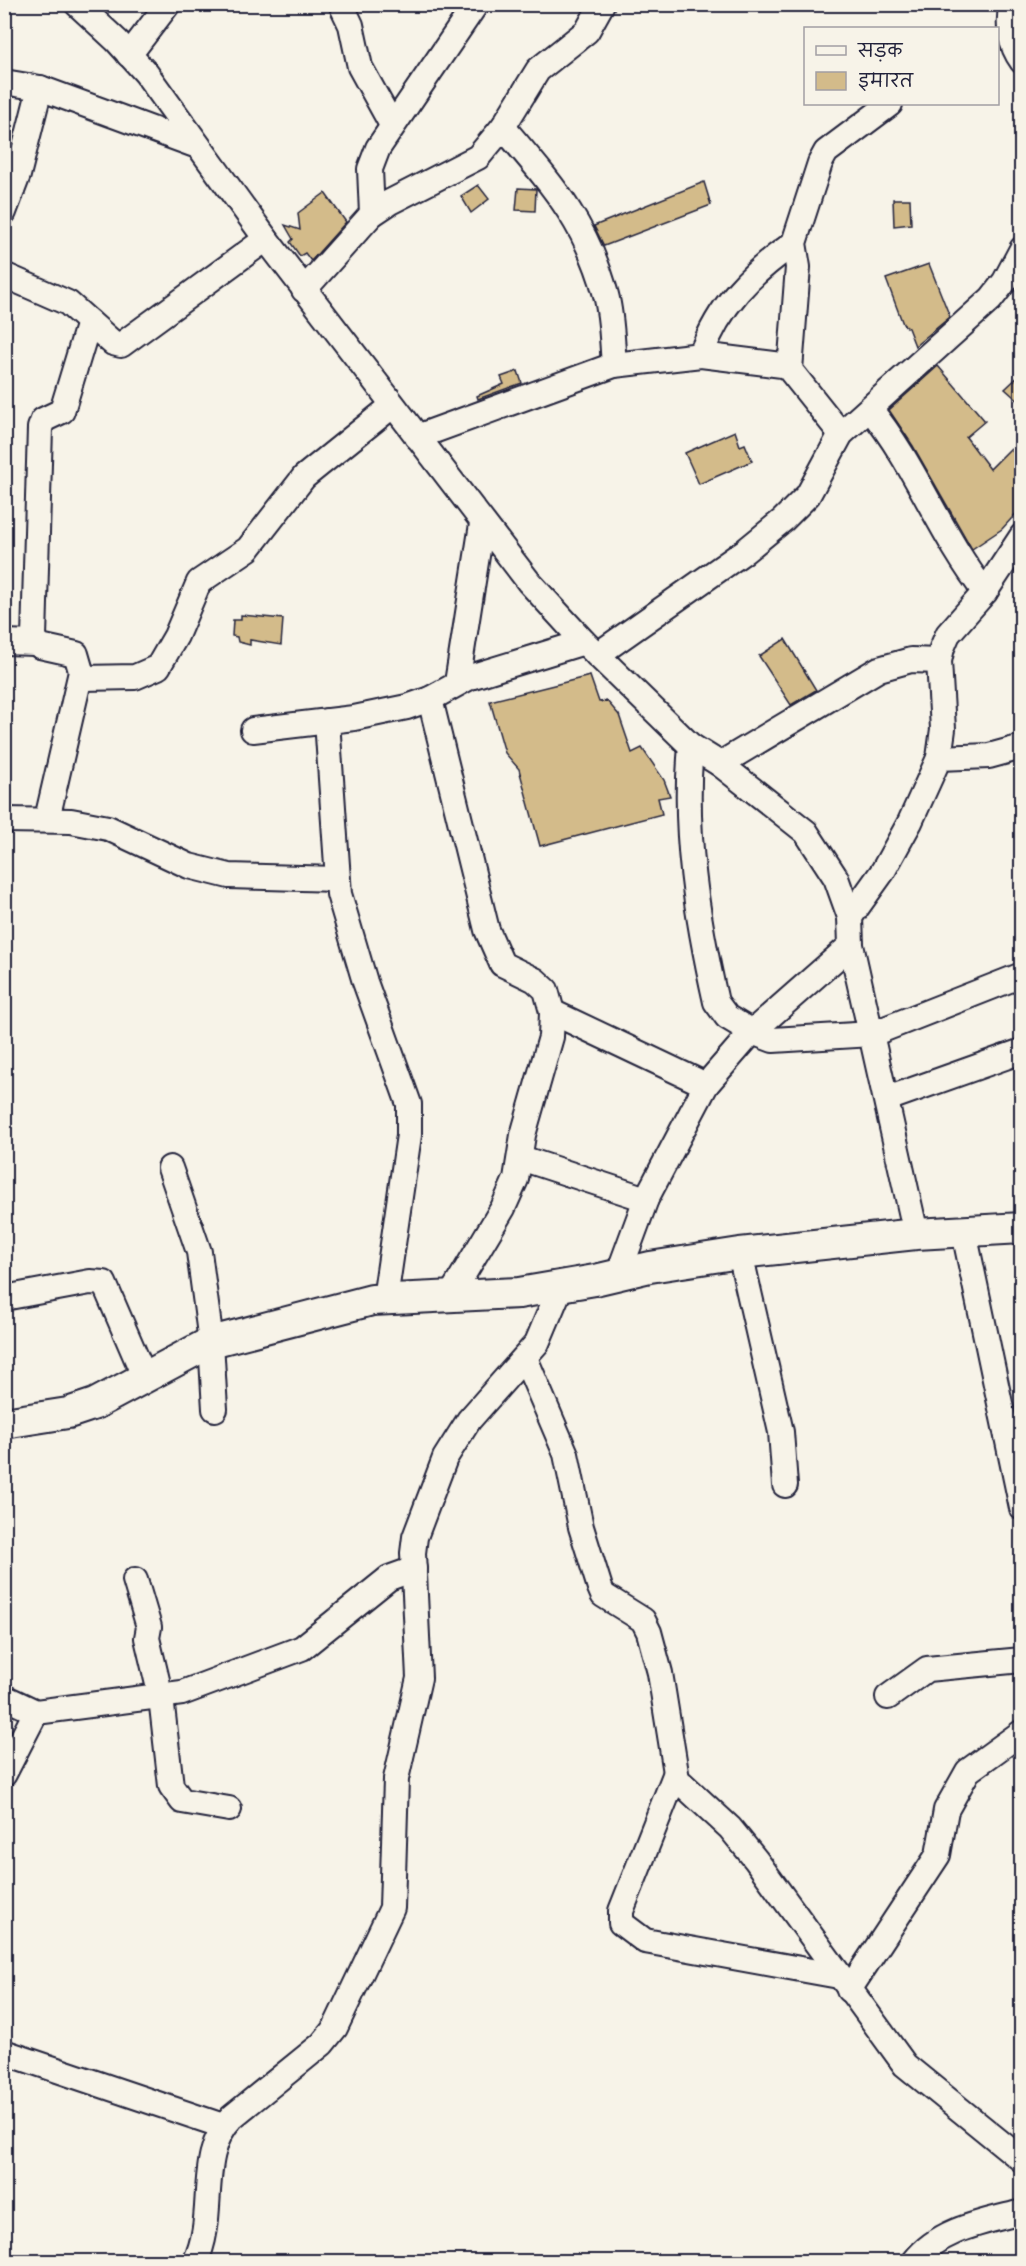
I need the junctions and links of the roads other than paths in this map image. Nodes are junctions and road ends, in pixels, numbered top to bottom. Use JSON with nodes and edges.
{"nodes":[{"id":1,"x":77,"y":4,"type":"edge"},
{"id":2,"x":168,"y":4,"type":"edge"},
{"id":3,"x":341,"y":4,"type":"edge"},
{"id":4,"x":476,"y":4,"type":"edge"},
{"id":5,"x":602,"y":4,"type":"edge"},
{"id":6,"x":1012,"y":4,"type":"edge"},
{"id":7,"x":1004,"y":39,"type":"edge"},
{"id":8,"x":129,"y":55,"type":"junction"},
{"id":9,"x":1022,"y":62,"type":"edge"},
{"id":10,"x":4,"y":82,"type":"edge"},
{"id":11,"x":40,"y":88,"type":"junction"},
{"id":12,"x":889,"y":105,"type":"edge"},
{"id":13,"x":392,"y":125,"type":"junction"},
{"id":14,"x":503,"y":127,"type":"junction"},
{"id":15,"x":195,"y":145,"type":"junction"},
{"id":16,"x":4,"y":212,"type":"edge"},
{"id":17,"x":372,"y":214,"type":"junction"},
{"id":18,"x":266,"y":239,"type":"junction"},
{"id":19,"x":794,"y":243,"type":"junction"},
{"id":20,"x":1022,"y":249,"type":"edge"},
{"id":21,"x":4,"y":276,"type":"edge"},
{"id":22,"x":304,"y":290,"type":"junction"},
{"id":23,"x":89,"y":322,"type":"junction"},
{"id":24,"x":701,"y":355,"type":"junction"},
{"id":25,"x":614,"y":364,"type":"junction"},
{"id":26,"x":789,"y":366,"type":"junction"},
{"id":27,"x":392,"y":406,"type":"junction"},
{"id":28,"x":870,"y":409,"type":"junction"},
{"id":29,"x":841,"y":434,"type":"junction"},
{"id":30,"x":417,"y":437,"type":"junction"},
{"id":31,"x":483,"y":524,"type":"junction"},
{"id":32,"x":1022,"y":536,"type":"edge"},
{"id":33,"x":985,"y":592,"type":"junction"},
{"id":34,"x":4,"y":642,"type":"edge"},
{"id":35,"x":35,"y":643,"type":"junction"},
{"id":36,"x":590,"y":648,"type":"junction"},
{"id":37,"x":939,"y":661,"type":"junction"},
{"id":38,"x":80,"y":676,"type":"junction"},
{"id":39,"x":457,"y":683,"type":"junction"},
{"id":40,"x":430,"y":699,"type":"junction"},
{"id":41,"x":327,"y":721,"type":"junction"},
{"id":42,"x":253,"y":730,"type":"dead end"},
{"id":43,"x":691,"y":746,"type":"junction"},
{"id":44,"x":1022,"y":747,"type":"edge"},
{"id":45,"x":939,"y":758,"type":"junction"},
{"id":46,"x":720,"y":764,"type":"junction"},
{"id":47,"x":47,"y":819,"type":"junction"},
{"id":48,"x":4,"y":820,"type":"edge"},
{"id":49,"x":337,"y":879,"type":"junction"},
{"id":50,"x":850,"y":917,"type":"junction"},
{"id":51,"x":851,"y":945,"type":"junction"},
{"id":52,"x":1022,"y":975,"type":"edge"},
{"id":53,"x":552,"y":1012,"type":"junction"},
{"id":54,"x":752,"y":1032,"type":"junction"},
{"id":55,"x":872,"y":1034,"type":"junction"},
{"id":56,"x":1022,"y":1051,"type":"edge"},
{"id":57,"x":706,"y":1085,"type":"junction"},
{"id":58,"x":887,"y":1099,"type":"junction"},
{"id":59,"x":521,"y":1158,"type":"junction"},
{"id":60,"x":170,"y":1168,"type":"dead end"},
{"id":61,"x":646,"y":1199,"type":"junction"},
{"id":62,"x":1022,"y":1228,"type":"edge"},
{"id":63,"x":964,"y":1232,"type":"junction"},
{"id":64,"x":916,"y":1234,"type":"junction"},
{"id":65,"x":740,"y":1253,"type":"junction"},
{"id":66,"x":618,"y":1275,"type":"junction"},
{"id":67,"x":561,"y":1286,"type":"junction"},
{"id":68,"x":451,"y":1296,"type":"junction"},
{"id":69,"x":4,"y":1298,"type":"edge"},
{"id":70,"x":385,"y":1299,"type":"junction"},
{"id":71,"x":212,"y":1342,"type":"junction"},
{"id":72,"x":525,"y":1358,"type":"junction"},
{"id":73,"x":145,"y":1378,"type":"junction"},
{"id":74,"x":215,"y":1409,"type":"dead end"},
{"id":75,"x":4,"y":1423,"type":"edge"},
{"id":76,"x":785,"y":1485,"type":"dead end"},
{"id":77,"x":1022,"y":1508,"type":"edge"},
{"id":78,"x":414,"y":1569,"type":"junction"},
{"id":79,"x":135,"y":1580,"type":"dead end"},
{"id":80,"x":1022,"y":1660,"type":"edge"},
{"id":81,"x":4,"y":1697,"type":"edge"},
{"id":82,"x":161,"y":1697,"type":"junction"},
{"id":83,"x":888,"y":1697,"type":"dead end"},
{"id":84,"x":36,"y":1713,"type":"junction"},
{"id":85,"x":1022,"y":1732,"type":"edge"},
{"id":86,"x":4,"y":1774,"type":"edge"},
{"id":87,"x":675,"y":1775,"type":"junction"},
{"id":88,"x":229,"y":1809,"type":"dead end"},
{"id":89,"x":844,"y":1983,"type":"junction"},
{"id":90,"x":4,"y":2052,"type":"edge"},
{"id":91,"x":223,"y":2126,"type":"junction"},
{"id":92,"x":1022,"y":2160,"type":"edge"},
{"id":93,"x":1022,"y":2212,"type":"edge"},
{"id":94,"x":195,"y":2262,"type":"edge"},
{"id":95,"x":915,"y":2262,"type":"edge"}],
"edges":[{"from":1,"to":8,"type":"street"},
{"from":2,"to":8,"type":"street"},
{"from":3,"to":13,"type":"street"},
{"from":4,"to":13,"type":"street"},
{"from":5,"to":14,"type":"street"},
{"from":6,"to":7,"type":"street"},
{"from":7,"to":9,"type":"street"},
{"from":8,"to":15,"type":"street"},
{"from":10,"to":11,"type":"street"},
{"from":11,"to":15,"type":"street"},
{"from":11,"to":16,"type":"street"},
{"from":12,"to":19,"type":"street"},
{"from":13,"to":17,"type":"street"},
{"from":14,"to":17,"type":"street"},
{"from":14,"to":25,"type":"street"},
{"from":15,"to":18,"type":"street"},
{"from":17,"to":22,"type":"street"},
{"from":18,"to":22,"type":"street"},
{"from":18,"to":23,"type":"street"},
{"from":19,"to":24,"type":"street"},
{"from":19,"to":26,"type":"street"},
{"from":20,"to":28,"type":"street"},
{"from":21,"to":23,"type":"street"},
{"from":22,"to":27,"type":"street"},
{"from":23,"to":35,"type":"street"},
{"from":24,"to":25,"type":"street"},
{"from":24,"to":26,"type":"street"},
{"from":25,"to":30,"type":"street"},
{"from":26,"to":29,"type":"street"},
{"from":27,"to":30,"type":"street"},
{"from":27,"to":38,"type":"street"},
{"from":28,"to":29,"type":"street"},
{"from":28,"to":33,"type":"street"},
{"from":29,"to":36,"type":"street"},
{"from":30,"to":31,"type":"street"},
{"from":31,"to":36,"type":"street"},
{"from":31,"to":39,"type":"street"},
{"from":32,"to":33,"type":"street"},
{"from":33,"to":37,"type":"street"},
{"from":34,"to":35,"type":"street"},
{"from":35,"to":38,"type":"street"},
{"from":36,"to":39,"type":"street"},
{"from":36,"to":43,"type":"street"},
{"from":37,"to":45,"type":"street"},
{"from":37,"to":46,"type":"street"},
{"from":38,"to":47,"type":"street"},
{"from":39,"to":40,"type":"street"},
{"from":40,"to":41,"type":"street"},
{"from":40,"to":53,"type":"street"},
{"from":41,"to":42,"type":"street"},
{"from":41,"to":49,"type":"street"},
{"from":43,"to":46,"type":"street"},
{"from":43,"to":54,"type":"street"},
{"from":44,"to":45,"type":"street"},
{"from":45,"to":50,"type":"street"},
{"from":46,"to":50,"type":"street"},
{"from":47,"to":48,"type":"street"},
{"from":47,"to":49,"type":"street"},
{"from":49,"to":70,"type":"street"},
{"from":50,"to":51,"type":"street"},
{"from":51,"to":54,"type":"street"},
{"from":51,"to":55,"type":"street"},
{"from":52,"to":55,"type":"street"},
{"from":53,"to":57,"type":"street"},
{"from":53,"to":59,"type":"street"},
{"from":54,"to":55,"type":"street"},
{"from":54,"to":57,"type":"street"},
{"from":55,"to":58,"type":"street"},
{"from":56,"to":58,"type":"street"},
{"from":57,"to":61,"type":"street"},
{"from":58,"to":64,"type":"street"},
{"from":59,"to":61,"type":"street"},
{"from":59,"to":68,"type":"street"},
{"from":60,"to":71,"type":"street"},
{"from":61,"to":66,"type":"street"},
{"from":62,"to":63,"type":"main road"},
{"from":63,"to":64,"type":"main road"},
{"from":63,"to":77,"type":"street"},
{"from":64,"to":65,"type":"main road"},
{"from":65,"to":66,"type":"main road"},
{"from":65,"to":76,"type":"street"},
{"from":66,"to":67,"type":"main road"},
{"from":67,"to":68,"type":"main road"},
{"from":67,"to":72,"type":"street"},
{"from":68,"to":70,"type":"main road"},
{"from":69,"to":73,"type":"street"},
{"from":70,"to":71,"type":"main road"},
{"from":71,"to":73,"type":"main road"},
{"from":71,"to":74,"type":"street"},
{"from":72,"to":78,"type":"street"},
{"from":72,"to":87,"type":"street"},
{"from":73,"to":75,"type":"main road"},
{"from":78,"to":82,"type":"street"},
{"from":78,"to":91,"type":"street"},
{"from":79,"to":82,"type":"street"},
{"from":80,"to":83,"type":"street"},
{"from":81,"to":84,"type":"street"},
{"from":82,"to":84,"type":"street"},
{"from":82,"to":88,"type":"street"},
{"from":84,"to":86,"type":"street"},
{"from":85,"to":89,"type":"street"},
{"from":87,"to":89,"type":"street"},
{"from":87,"to":89,"type":"street"},
{"from":89,"to":92,"type":"street"},
{"from":90,"to":91,"type":"street"},
{"from":91,"to":94,"type":"street"},
{"from":93,"to":95,"type":"street"}]}
